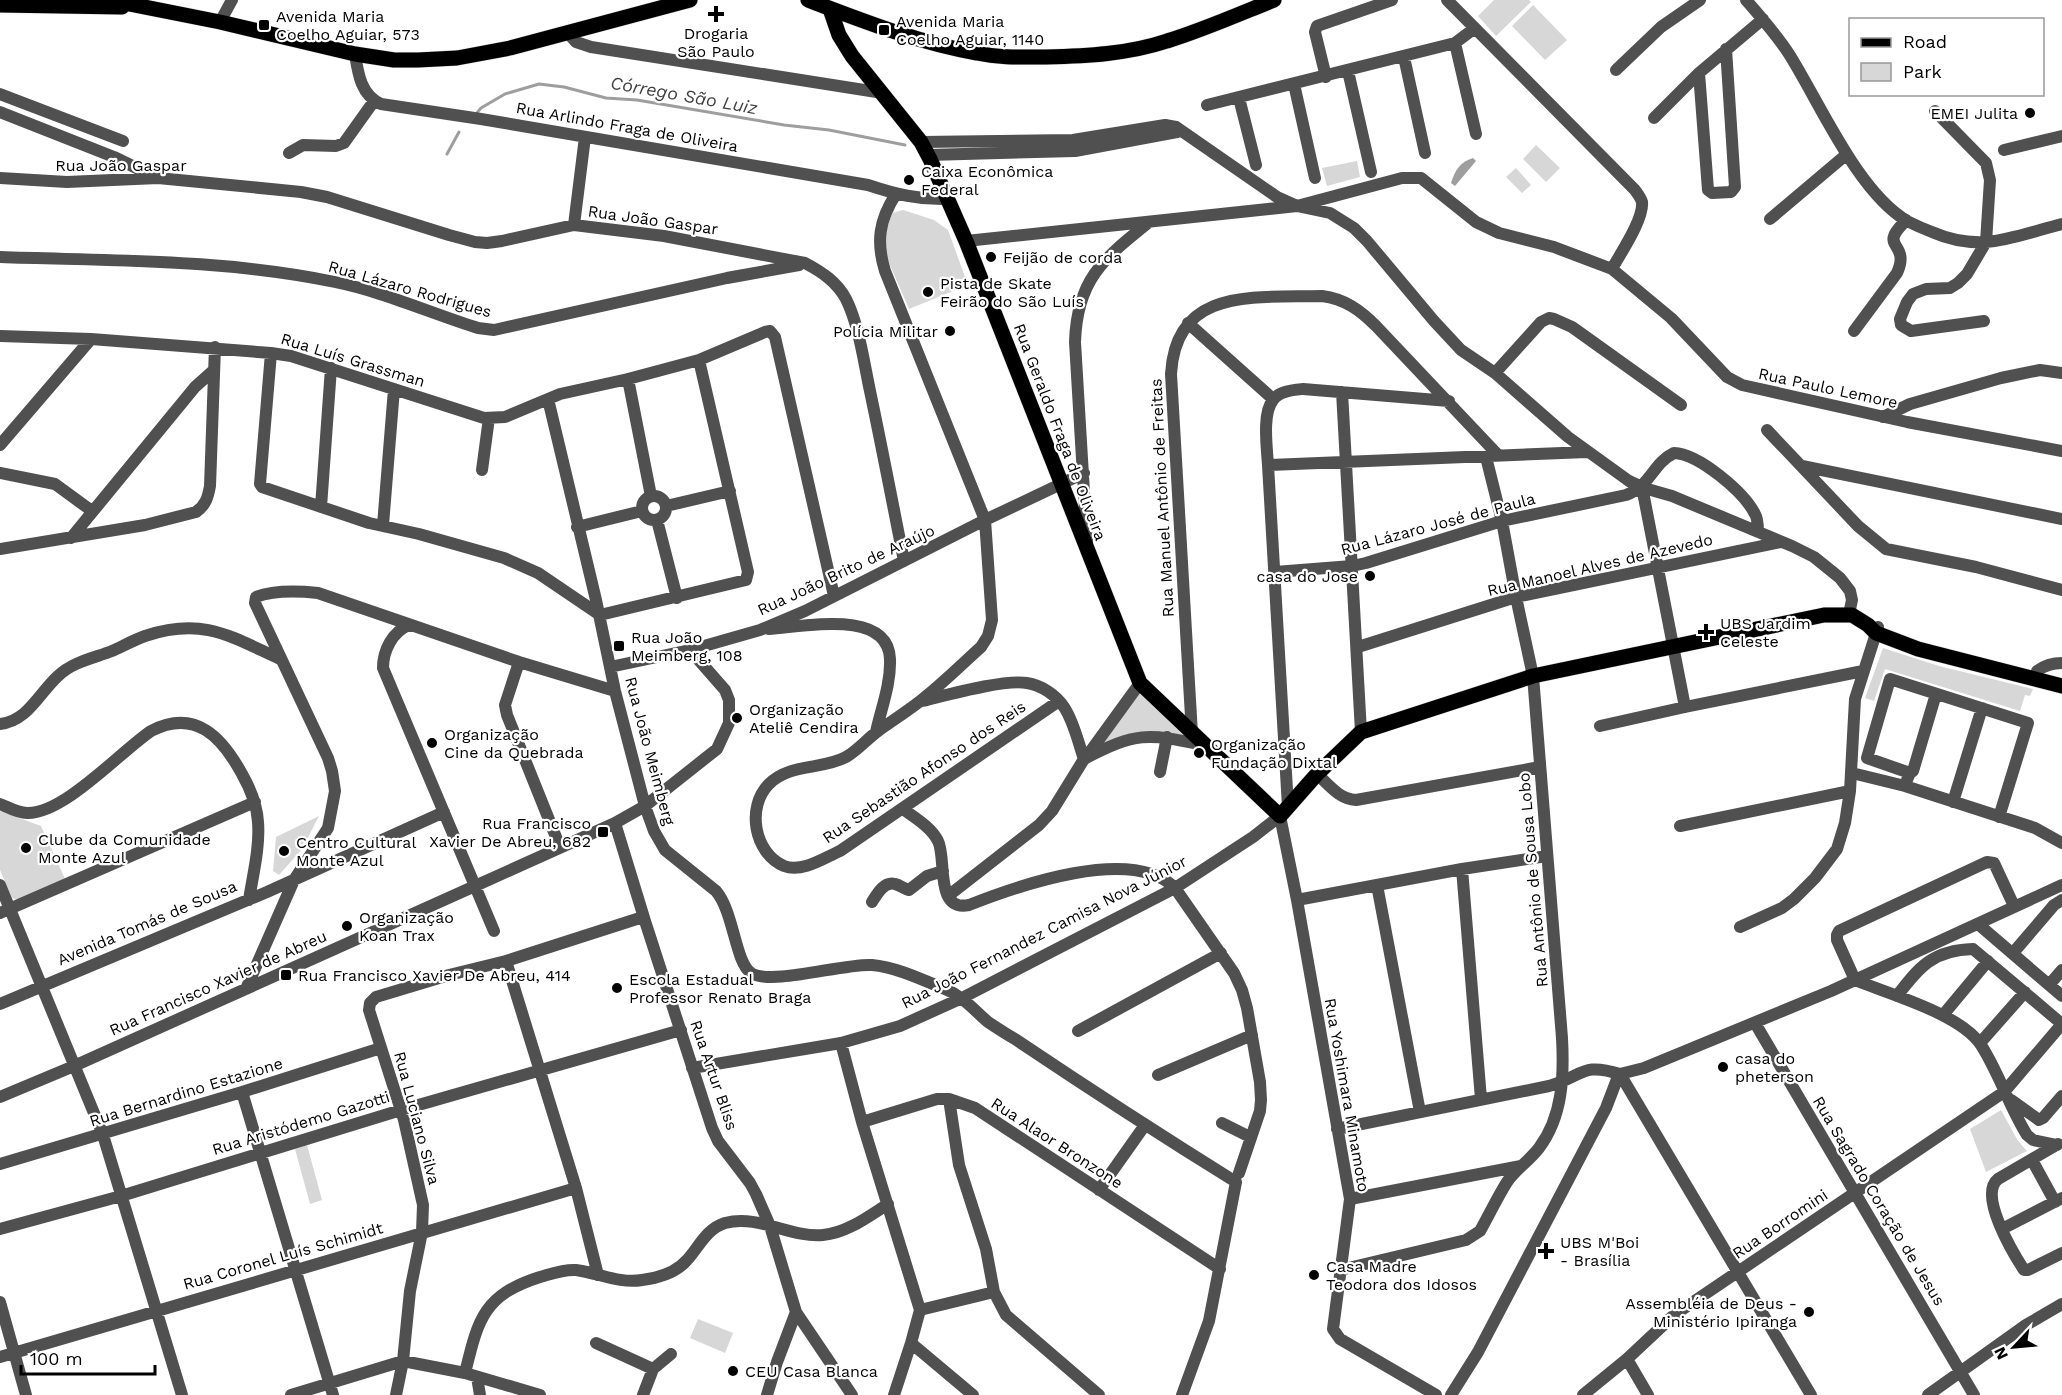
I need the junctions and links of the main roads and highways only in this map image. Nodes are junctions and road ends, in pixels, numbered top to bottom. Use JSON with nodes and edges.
{"nodes":[{"id":1,"x":30,"y":0,"type":"edge"},
{"id":2,"x":110,"y":0,"type":"edge"},
{"id":3,"x":690,"y":0,"type":"edge"},
{"id":4,"x":808,"y":0,"type":"edge"},
{"id":5,"x":1274,"y":0,"type":"edge"},
{"id":6,"x":657,"y":4,"type":"edge"},
{"id":7,"x":828,"y":4,"type":"edge"},
{"id":8,"x":0,"y":5,"type":"edge"},
{"id":9,"x":137,"y":6,"type":"junction"},
{"id":10,"x":2036,"y":675,"type":"junction"},
{"id":11,"x":2062,"y":678,"type":"edge"},
{"id":12,"x":2062,"y":686,"type":"edge"},
{"id":13,"x":1284,"y":811,"type":"joint"}],
"edges":[{"from":1,"to":8,"type":"main road"},
{"from":2,"to":9,"type":"main road"},
{"from":3,"to":6,"type":"main road"},
{"from":4,"to":7,"type":"main road"},
{"from":5,"to":7,"type":"main road"},
{"from":6,"to":9,"type":"main road"},
{"from":7,"to":13,"type":"main road","name":"Rua Geraldo Fraga de Oliveira"},
{"from":8,"to":9,"type":"main road"},
{"from":10,"to":11,"type":"main road"},
{"from":10,"to":12,"type":"main road"},
{"from":10,"to":13,"type":"main road","name":"Rua João Fernandez Camisa Nova Júnior"}]}
